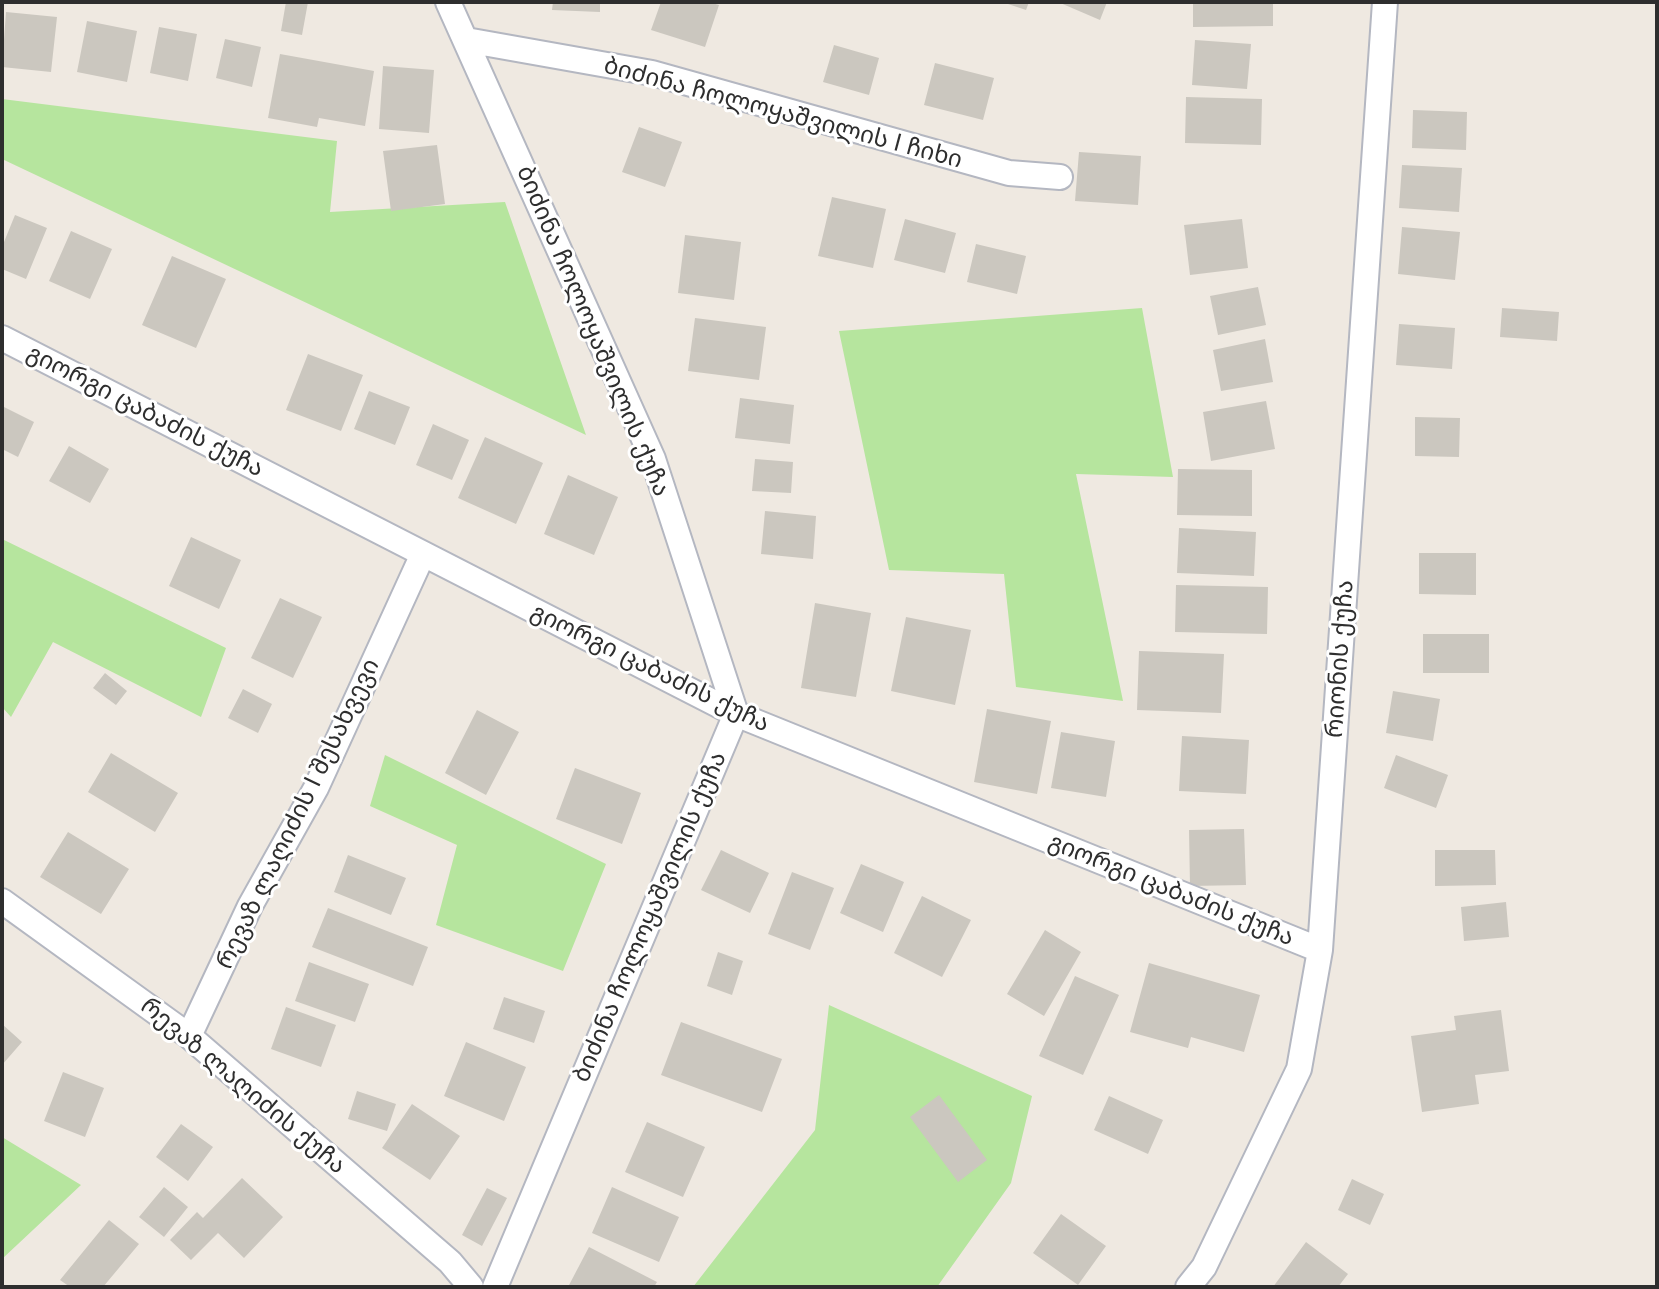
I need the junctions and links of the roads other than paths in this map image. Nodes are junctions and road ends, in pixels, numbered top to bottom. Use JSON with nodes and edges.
{"nodes":[{"id":1,"x":448,"y":2,"type":"edge"},
{"id":2,"x":1385,"y":2,"type":"edge"},
{"id":3,"x":466,"y":40,"type":"junction"},
{"id":4,"x":1060,"y":177,"type":"dead end"},
{"id":5,"x":2,"y":338,"type":"edge"},
{"id":6,"x":422,"y":554,"type":"junction"},
{"id":7,"x":736,"y":714,"type":"junction"},
{"id":8,"x":2,"y":901,"type":"edge"},
{"id":9,"x":1320,"y":950,"type":"junction"},
{"id":10,"x":189,"y":1036,"type":"junction"},
{"id":11,"x":471,"y":1287,"type":"edge"},
{"id":12,"x":495,"y":1287,"type":"edge"},
{"id":13,"x":1188,"y":1287,"type":"edge"}],
"edges":[{"from":1,"to":3,"type":"street","name":"ბიძინა ჩოლოყაშვილის ქუჩა"},
{"from":2,"to":9,"type":"street","name":"რიონის ქუჩა"},
{"from":3,"to":4,"type":"street","name":"ბიძინა ჩოლოყაშვილის I ჩიხი"},
{"from":3,"to":7,"type":"street","name":"ბიძინა ჩოლოყაშვილის ქუჩა"},
{"from":5,"to":6,"type":"street","name":"გიორგი ცაბაძის ქუჩა"},
{"from":6,"to":7,"type":"street","name":"გიორგი ცაბაძის ქუჩა"},
{"from":6,"to":10,"type":"street","name":"რევაზ ლაღიძის I შესახვევი"},
{"from":7,"to":9,"type":"street","name":"გიორგი ცაბაძის ქუჩა"},
{"from":7,"to":12,"type":"street","name":"ბიძინა ჩოლოყაშვილის ქუჩა"},
{"from":8,"to":10,"type":"street","name":"რევაზ ლაღიძის ქუჩა"},
{"from":9,"to":13,"type":"street","name":"რიონის ქუჩა"},
{"from":10,"to":11,"type":"street","name":"რევაზ ლაღიძის ქუჩა"}]}
